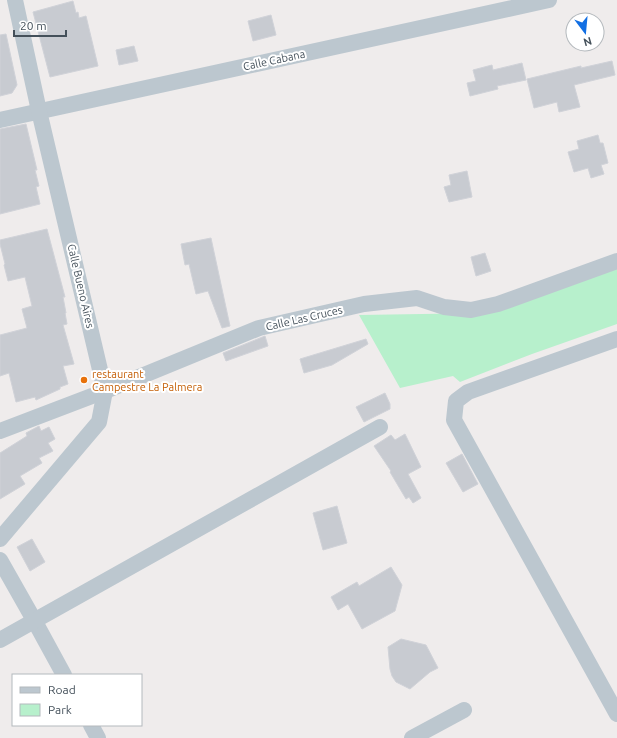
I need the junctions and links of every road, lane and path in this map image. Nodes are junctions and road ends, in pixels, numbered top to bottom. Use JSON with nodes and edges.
{"nodes":[{"id":1,"x":15,"y":0,"type":"edge"},
{"id":2,"x":549,"y":0,"type":"edge"},
{"id":3,"x":39,"y":111,"type":"junction"},
{"id":4,"x":0,"y":120,"type":"edge"},
{"id":5,"x":617,"y":261,"type":"edge"},
{"id":6,"x":617,"y":339,"type":"edge"},
{"id":7,"x":106,"y":390,"type":"junction"},
{"id":8,"x":380,"y":427,"type":"dead end"},
{"id":9,"x":0,"y":431,"type":"edge"},
{"id":10,"x":0,"y":539,"type":"edge"},
{"id":11,"x":0,"y":560,"type":"edge"},
{"id":12,"x":34,"y":620,"type":"junction"},
{"id":13,"x":0,"y":640,"type":"edge"},
{"id":14,"x":63,"y":674,"type":"edge"},
{"id":15,"x":464,"y":710,"type":"dead end"},
{"id":16,"x":617,"y":714,"type":"edge"},
{"id":17,"x":92,"y":726,"type":"edge"},
{"id":18,"x":98,"y":738,"type":"edge"},
{"id":19,"x":412,"y":738,"type":"edge"}],
"edges":[{"from":1,"to":3,"type":"street","name":"Calle Bueno Aires"},
{"from":2,"to":3,"type":"street","name":"Calle Cabana"},
{"from":3,"to":4,"type":"street","name":"Calle Cabana"},
{"from":3,"to":7,"type":"street","name":"Calle Bueno Aires"},
{"from":5,"to":7,"type":"street","name":"Calle Las Cruces"},
{"from":6,"to":16,"type":"street"},
{"from":7,"to":9,"type":"street","name":"Calle Las Cruces"},
{"from":7,"to":10,"type":"street","name":"Calle Bueno Aires"},
{"from":8,"to":12,"type":"street"},
{"from":11,"to":12,"type":"street"},
{"from":12,"to":13,"type":"street"},
{"from":12,"to":14,"type":"street"},
{"from":15,"to":19,"type":"street"},
{"from":17,"to":18,"type":"street"}]}
